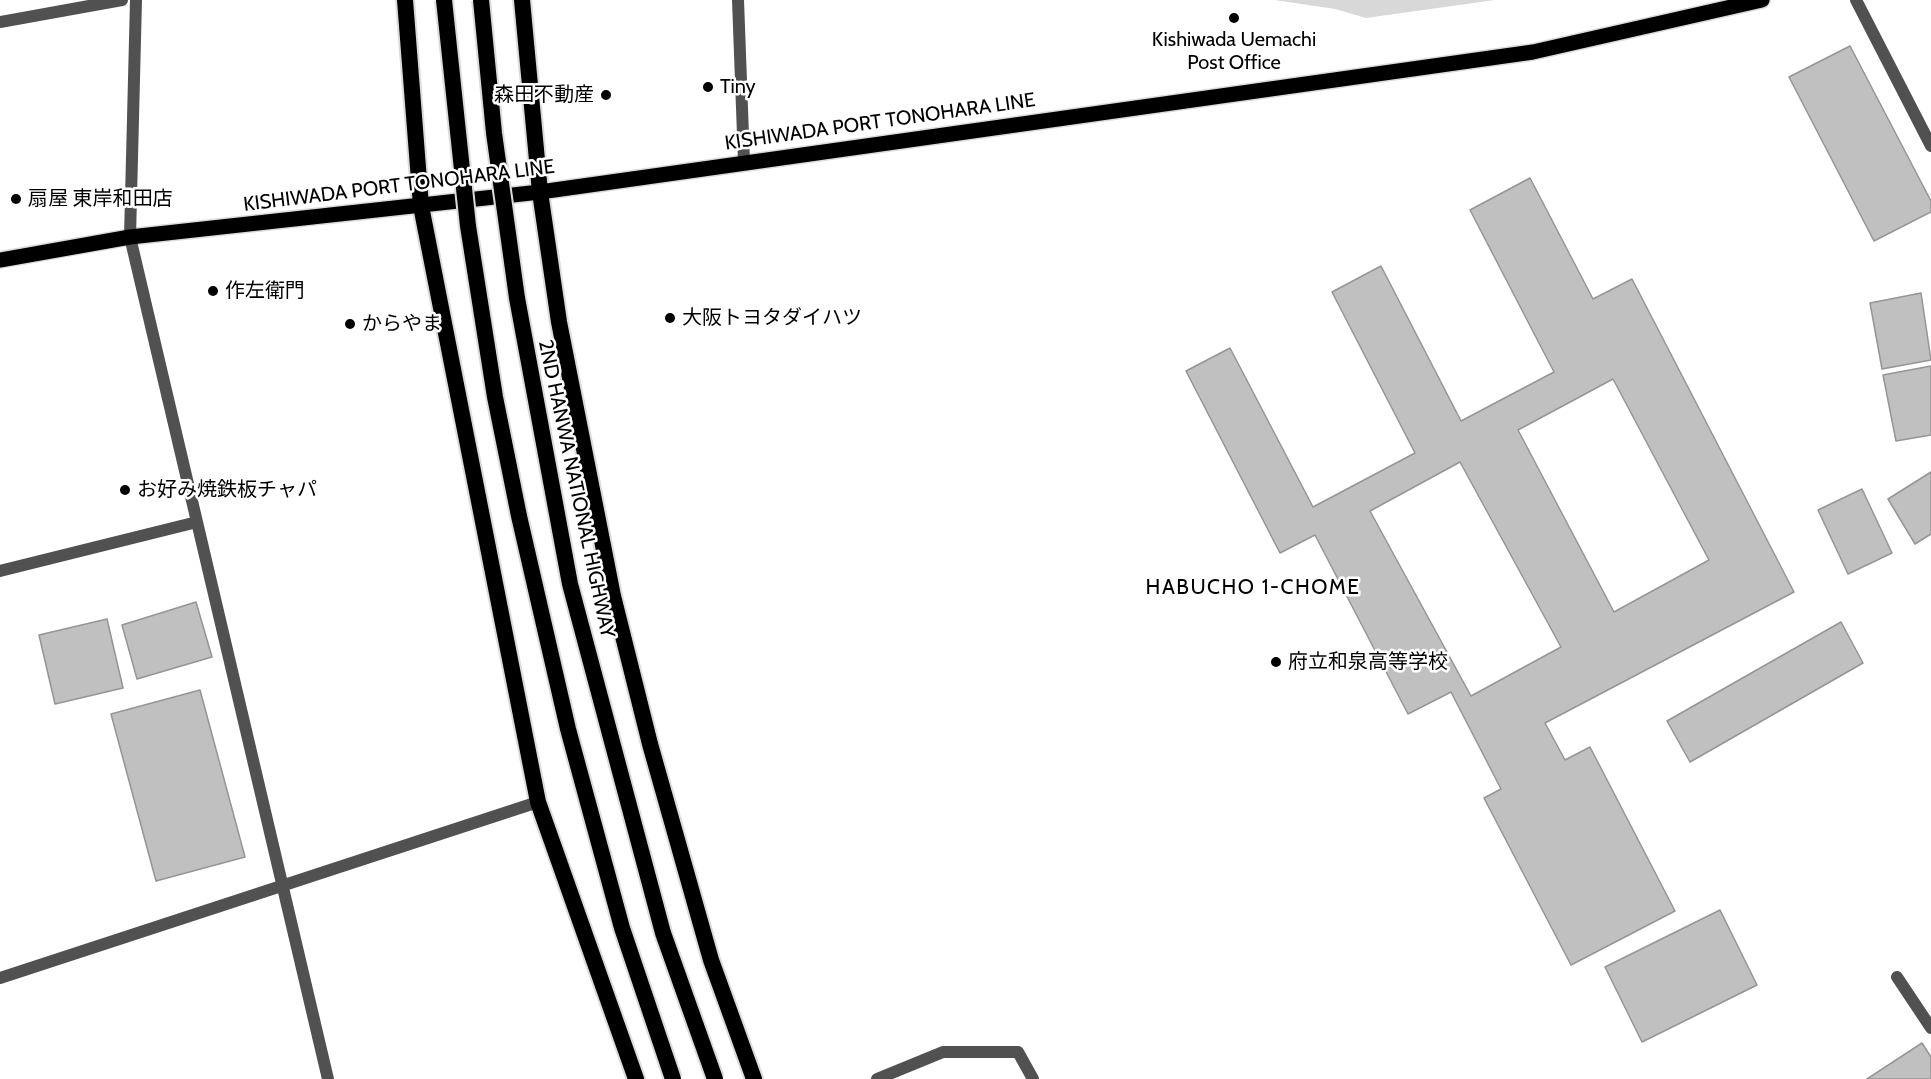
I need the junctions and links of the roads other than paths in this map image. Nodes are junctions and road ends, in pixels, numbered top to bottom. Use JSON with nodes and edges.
{"nodes":[{"id":1,"x":122,"y":0,"type":"edge"},
{"id":2,"x":136,"y":0,"type":"edge"},
{"id":3,"x":405,"y":0,"type":"edge"},
{"id":4,"x":444,"y":0,"type":"edge"},
{"id":5,"x":481,"y":0,"type":"edge"},
{"id":6,"x":522,"y":0,"type":"edge"},
{"id":7,"x":738,"y":0,"type":"edge"},
{"id":8,"x":1762,"y":0,"type":"edge"},
{"id":9,"x":1856,"y":0,"type":"edge"},
{"id":10,"x":0,"y":22,"type":"edge"},
{"id":11,"x":1931,"y":146,"type":"edge"},
{"id":12,"x":744,"y":162,"type":"junction"},
{"id":13,"x":540,"y":192,"type":"junction"},
{"id":14,"x":421,"y":206,"type":"junction"},
{"id":15,"x":130,"y":237,"type":"junction"},
{"id":16,"x":0,"y":260,"type":"edge"},
{"id":17,"x":197,"y":522,"type":"junction"},
{"id":18,"x":0,"y":571,"type":"edge"},
{"id":19,"x":538,"y":802,"type":"junction"},
{"id":20,"x":282,"y":885,"type":"junction"},
{"id":21,"x":1896,"y":977,"type":"dead end"},
{"id":22,"x":0,"y":978,"type":"edge"},
{"id":23,"x":1931,"y":1028,"type":"edge"},
{"id":24,"x":328,"y":1079,"type":"edge"},
{"id":25,"x":636,"y":1079,"type":"edge"},
{"id":26,"x":674,"y":1079,"type":"edge"},
{"id":27,"x":715,"y":1079,"type":"edge"},
{"id":28,"x":754,"y":1079,"type":"edge"},
{"id":29,"x":878,"y":1079,"type":"edge"},
{"id":30,"x":1033,"y":1079,"type":"edge"}],
"edges":[{"from":1,"to":10,"type":"street"},
{"from":2,"to":15,"type":"street"},
{"from":3,"to":14,"type":"highway"},
{"from":4,"to":26,"type":"highway","bridge":true},
{"from":5,"to":27,"type":"highway","name":"2ND HANWA NATIONAL HIGHWAY","bridge":true},
{"from":6,"to":13,"type":"highway"},
{"from":7,"to":12,"type":"street"},
{"from":8,"to":12,"type":"main road","name":"KISHIWADA PORT TONOHARA LINE"},
{"from":9,"to":11,"type":"street"},
{"from":12,"to":13,"type":"main road","name":"KISHIWADA PORT TONOHARA LINE"},
{"from":13,"to":14,"type":"main road","name":"KISHIWADA PORT TONOHARA LINE"},
{"from":13,"to":28,"type":"highway"},
{"from":14,"to":15,"type":"main road","name":"KISHIWADA PORT TONOHARA LINE"},
{"from":14,"to":19,"type":"highway"},
{"from":15,"to":16,"type":"main road","name":"KISHIWADA PORT TONOHARA LINE"},
{"from":15,"to":17,"type":"street"},
{"from":17,"to":18,"type":"street"},
{"from":17,"to":20,"type":"street"},
{"from":19,"to":20,"type":"street"},
{"from":19,"to":25,"type":"highway"},
{"from":20,"to":22,"type":"street"},
{"from":20,"to":24,"type":"street"},
{"from":21,"to":23,"type":"street"},
{"from":29,"to":30,"type":"street"}]}
